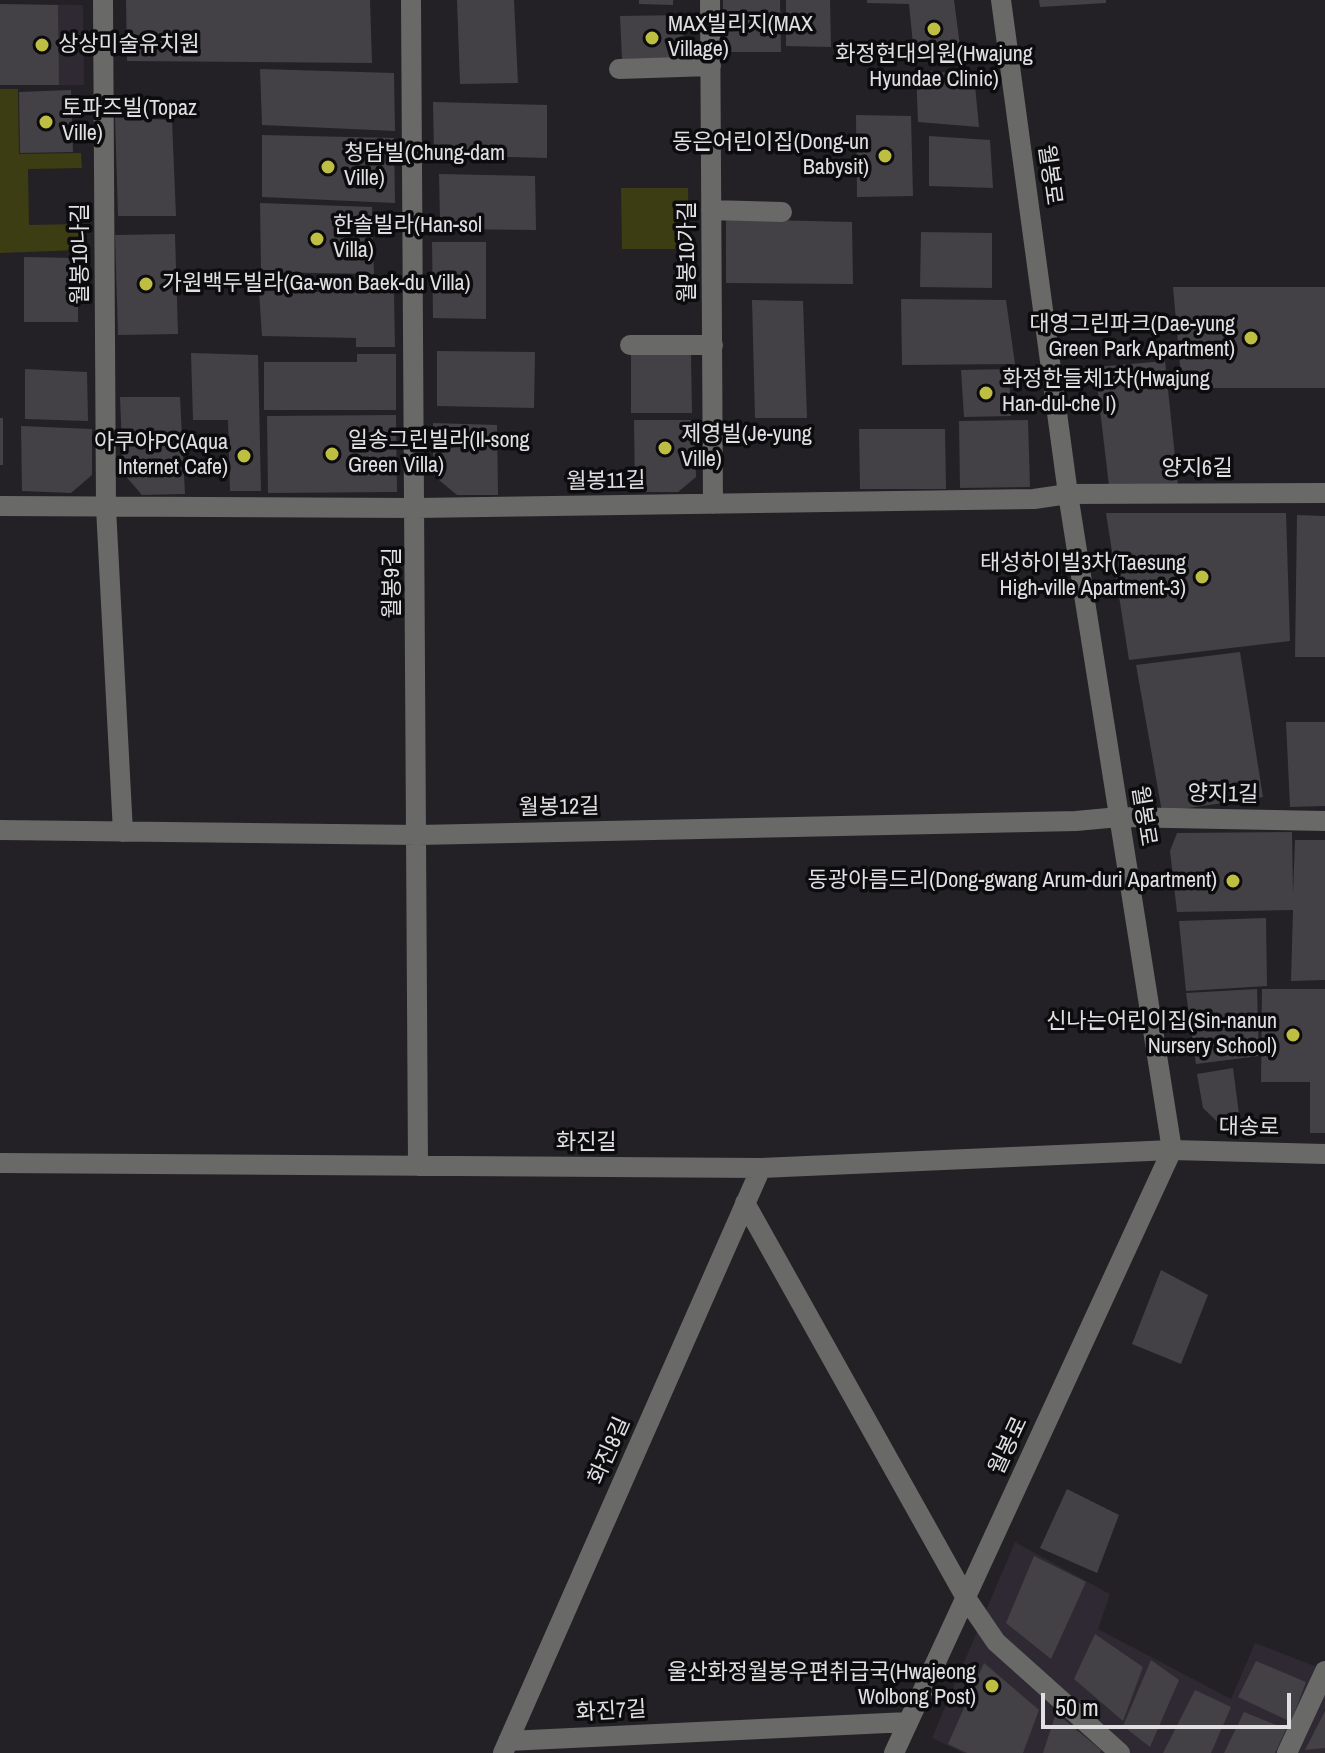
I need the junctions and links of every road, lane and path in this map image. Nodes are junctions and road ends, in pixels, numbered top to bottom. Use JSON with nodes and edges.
{"nodes":[{"id":1,"x":103,"y":0,"type":"edge"},
{"id":2,"x":411,"y":0,"type":"edge"},
{"id":3,"x":710,"y":0,"type":"edge"},
{"id":4,"x":1001,"y":0,"type":"edge"},
{"id":5,"x":711,"y":66,"type":"junction"},
{"id":6,"x":619,"y":69,"type":"dead end"},
{"id":7,"x":711,"y":210,"type":"junction"},
{"id":8,"x":782,"y":212,"type":"dead end"},
{"id":9,"x":630,"y":345,"type":"dead end"},
{"id":10,"x":713,"y":345,"type":"junction"},
{"id":11,"x":1325,"y":493,"type":"edge"},
{"id":12,"x":1068,"y":494,"type":"junction"},
{"id":13,"x":713,"y":504,"type":"junction"},
{"id":14,"x":0,"y":506,"type":"edge"},
{"id":15,"x":106,"y":508,"type":"junction"},
{"id":16,"x":416,"y":508,"type":"junction"},
{"id":17,"x":1119,"y":817,"type":"junction"},
{"id":18,"x":1325,"y":821,"type":"edge"},
{"id":19,"x":0,"y":830,"type":"edge"},
{"id":20,"x":123,"y":832,"type":"junction"},
{"id":21,"x":418,"y":835,"type":"junction"},
{"id":22,"x":1172,"y":1150,"type":"junction"},
{"id":23,"x":1325,"y":1154,"type":"edge"},
{"id":24,"x":0,"y":1163,"type":"edge"},
{"id":25,"x":418,"y":1166,"type":"junction"},
{"id":26,"x":761,"y":1168,"type":"junction"},
{"id":27,"x":745,"y":1203,"type":"junction"},
{"id":28,"x":966,"y":1598,"type":"junction"},
{"id":29,"x":1324,"y":1673,"type":"edge"},
{"id":30,"x":908,"y":1722,"type":"junction"},
{"id":31,"x":505,"y":1747,"type":"edge"},
{"id":32,"x":894,"y":1753,"type":"edge"},
{"id":33,"x":1120,"y":1753,"type":"edge"},
{"id":34,"x":1287,"y":1753,"type":"edge"}],
"edges":[{"from":1,"to":15,"type":"street","name":"월봉10나길"},
{"from":2,"to":16,"type":"street","name":"월봉9길"},
{"from":3,"to":5,"type":"street","name":"월봉10가길"},
{"from":4,"to":12,"type":"street","name":"월봉로"},
{"from":5,"to":6,"type":"street"},
{"from":5,"to":7,"type":"street","name":"월봉10가길"},
{"from":7,"to":8,"type":"street"},
{"from":7,"to":10,"type":"street","name":"월봉10가길"},
{"from":9,"to":10,"type":"street"},
{"from":10,"to":13,"type":"street","name":"월봉10가길"},
{"from":11,"to":12,"type":"street","name":"양지6길"},
{"from":12,"to":13,"type":"street","name":"월봉11길"},
{"from":12,"to":17,"type":"street","name":"월봉로"},
{"from":13,"to":16,"type":"street","name":"월봉11길"},
{"from":14,"to":15,"type":"street","name":"월봉11길"},
{"from":15,"to":16,"type":"street","name":"월봉11길"},
{"from":15,"to":20,"type":"street","name":"월봉10나길"},
{"from":16,"to":21,"type":"street","name":"월봉9길"},
{"from":17,"to":18,"type":"street","name":"양지1길"},
{"from":17,"to":21,"type":"street","name":"월봉12길"},
{"from":17,"to":22,"type":"street","name":"월봉로"},
{"from":19,"to":20,"type":"street","name":"월봉12길"},
{"from":20,"to":21,"type":"street","name":"월봉12길"},
{"from":21,"to":25,"type":"street","name":"월봉9길"},
{"from":22,"to":23,"type":"street","name":"대송로"},
{"from":22,"to":26,"type":"street","name":"화진길"},
{"from":22,"to":28,"type":"street","name":"월봉로"},
{"from":24,"to":25,"type":"street","name":"화진길"},
{"from":25,"to":26,"type":"street","name":"화진길"},
{"from":26,"to":27,"type":"street","name":"화진8길"},
{"from":27,"to":28,"type":"street"},
{"from":27,"to":31,"type":"street","name":"화진8길"},
{"from":28,"to":30,"type":"street","name":"월봉로"},
{"from":28,"to":33,"type":"street"},
{"from":29,"to":34,"type":"street"},
{"from":30,"to":31,"type":"street","name":"화진7길"},
{"from":30,"to":32,"type":"street","name":"월봉로"}]}
